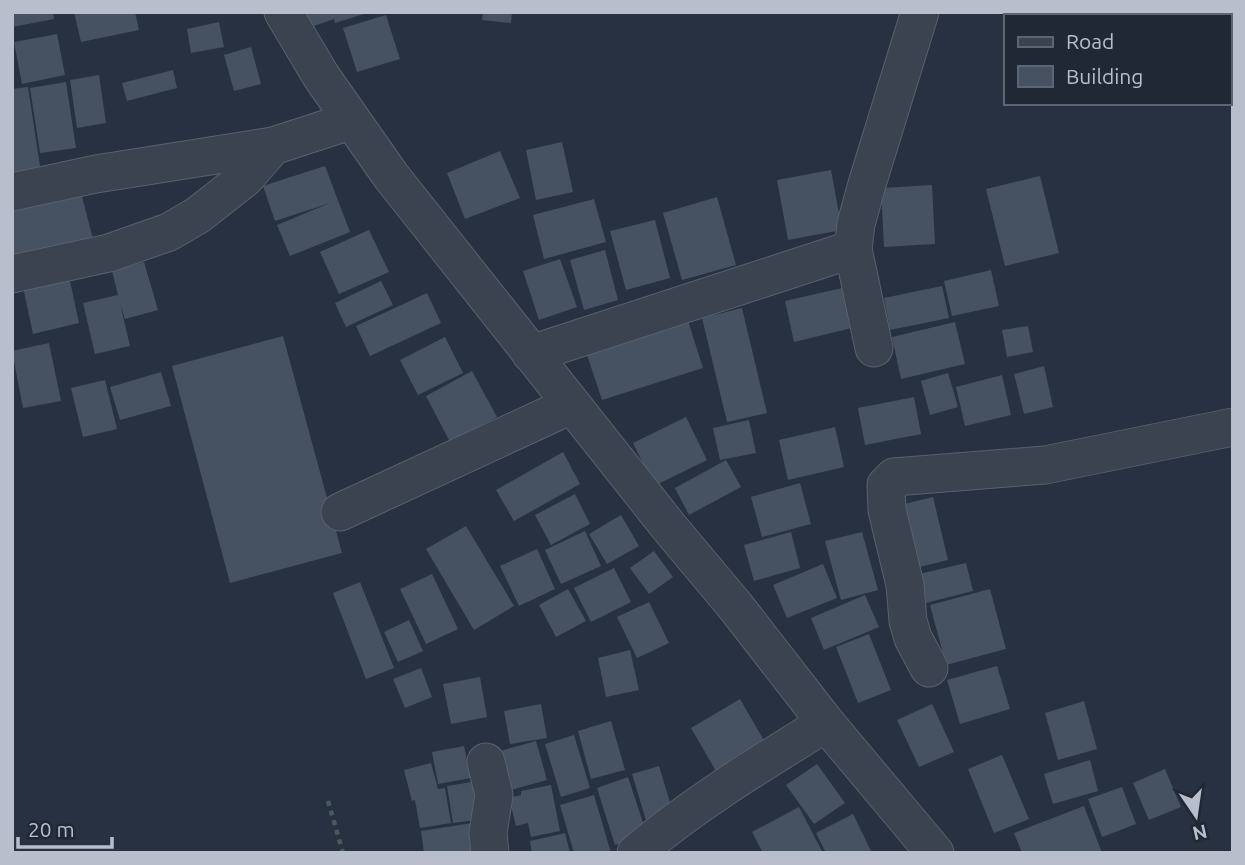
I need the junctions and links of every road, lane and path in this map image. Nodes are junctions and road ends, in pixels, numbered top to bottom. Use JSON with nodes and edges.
{"nodes":[{"id":1,"x":283,"y":12,"type":"edge"},
{"id":2,"x":920,"y":12,"type":"edge"},
{"id":3,"x":350,"y":121,"type":"junction"},
{"id":4,"x":273,"y":146,"type":"junction"},
{"id":5,"x":12,"y":192,"type":"edge"},
{"id":6,"x":853,"y":249,"type":"junction"},
{"id":7,"x":12,"y":274,"type":"edge"},
{"id":8,"x":874,"y":348,"type":"dead end"},
{"id":9,"x":531,"y":354,"type":"junction"},
{"id":10,"x":571,"y":405,"type":"junction"},
{"id":11,"x":1233,"y":427,"type":"edge"},
{"id":12,"x":340,"y":512,"type":"dead end"},
{"id":13,"x":929,"y":668,"type":"dead end"},
{"id":14,"x":826,"y":723,"type":"junction"},
{"id":15,"x":486,"y":762,"type":"dead end"},
{"id":16,"x":328,"y":801,"type":"dead end"},
{"id":17,"x":343,"y":853,"type":"edge"},
{"id":18,"x":490,"y":853,"type":"edge"},
{"id":19,"x":636,"y":853,"type":"edge"},
{"id":20,"x":935,"y":853,"type":"edge"}],
"edges":[{"from":1,"to":3,"type":"street"},
{"from":2,"to":6,"type":"street"},
{"from":3,"to":4,"type":"street"},
{"from":3,"to":9,"type":"street"},
{"from":4,"to":5,"type":"street"},
{"from":4,"to":7,"type":"street"},
{"from":6,"to":8,"type":"street"},
{"from":6,"to":9,"type":"street"},
{"from":9,"to":10,"type":"street"},
{"from":10,"to":12,"type":"street"},
{"from":10,"to":14,"type":"street"},
{"from":11,"to":13,"type":"street"},
{"from":14,"to":19,"type":"street"},
{"from":14,"to":20,"type":"street"},
{"from":15,"to":18,"type":"street"},
{"from":16,"to":17,"type":"path"}]}
